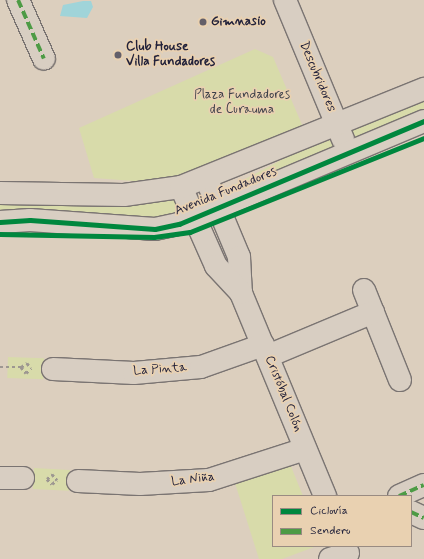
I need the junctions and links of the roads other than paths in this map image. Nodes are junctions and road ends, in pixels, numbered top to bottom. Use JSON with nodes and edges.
{"nodes":[{"id":1,"x":18,"y":0,"type":"edge"},
{"id":2,"x":285,"y":0,"type":"edge"},
{"id":3,"x":44,"y":59,"type":"dead end"},
{"id":4,"x":424,"y":89,"type":"edge"},
{"id":5,"x":424,"y":121,"type":"edge"},
{"id":6,"x":337,"y":125,"type":"junction"},
{"id":7,"x":349,"y":153,"type":"junction"},
{"id":8,"x":206,"y":178,"type":"junction"},
{"id":9,"x":181,"y":187,"type":"junction"},
{"id":10,"x":0,"y":193,"type":"edge"},
{"id":11,"x":218,"y":208,"type":"junction"},
{"id":12,"x":194,"y":218,"type":"junction"},
{"id":13,"x":0,"y":222,"type":"edge"},
{"id":14,"x":364,"y":290,"type":"dead end"},
{"id":15,"x":241,"y":293,"type":"junction"},
{"id":16,"x":373,"y":312,"type":"junction"},
{"id":17,"x":266,"y":351,"type":"junction"},
{"id":18,"x":53,"y":369,"type":"dead end"},
{"id":19,"x":400,"y":380,"type":"dead end"},
{"id":20,"x":305,"y":449,"type":"junction"},
{"id":21,"x":0,"y":478,"type":"edge"},
{"id":22,"x":23,"y":478,"type":"dead end"},
{"id":23,"x":67,"y":481,"type":"road end"},
{"id":24,"x":424,"y":485,"type":"edge"},
{"id":25,"x":325,"y":495,"type":"edge"},
{"id":26,"x":401,"y":495,"type":"edge"},
{"id":27,"x":412,"y":512,"type":"edge"},
{"id":28,"x":424,"y":518,"type":"edge"}],
"edges":[{"from":1,"to":3,"type":"street"},
{"from":2,"to":6,"type":"street","name":"Descubridores"},
{"from":4,"to":6,"type":"street","name":"Avenida Fundadores"},
{"from":5,"to":7,"type":"street","name":"Avenida Fundadores"},
{"from":6,"to":7,"type":"street","name":"Descubridores"},
{"from":6,"to":8,"type":"street","name":"Avenida Fundadores"},
{"from":7,"to":11,"type":"street","name":"Avenida Fundadores"},
{"from":8,"to":9,"type":"street","name":"Avenida Fundadores"},
{"from":8,"to":11,"type":"street","name":"Cristóbal Colón"},
{"from":9,"to":10,"type":"street","name":"Avenida Fundadores"},
{"from":9,"to":12,"type":"street","name":"Cristóbal Colón"},
{"from":11,"to":12,"type":"street","name":"Avenida Fundadores"},
{"from":11,"to":15,"type":"street","name":"Cristóbal Colón"},
{"from":12,"to":13,"type":"street","name":"Avenida Fundadores"},
{"from":12,"to":15,"type":"street","name":"Cristóbal Colón"},
{"from":14,"to":16,"type":"street"},
{"from":15,"to":17,"type":"street","name":"Cristóbal Colón"},
{"from":16,"to":17,"type":"street","name":"La Pinta"},
{"from":16,"to":19,"type":"street"},
{"from":17,"to":18,"type":"street","name":"La Pinta"},
{"from":17,"to":20,"type":"street","name":"Cristóbal Colón"},
{"from":20,"to":23,"type":"street","name":"La Niña"},
{"from":20,"to":25,"type":"street","name":"Cristóbal Colón"},
{"from":21,"to":22,"type":"street"},
{"from":24,"to":26,"type":"street"},
{"from":27,"to":28,"type":"street"}]}
